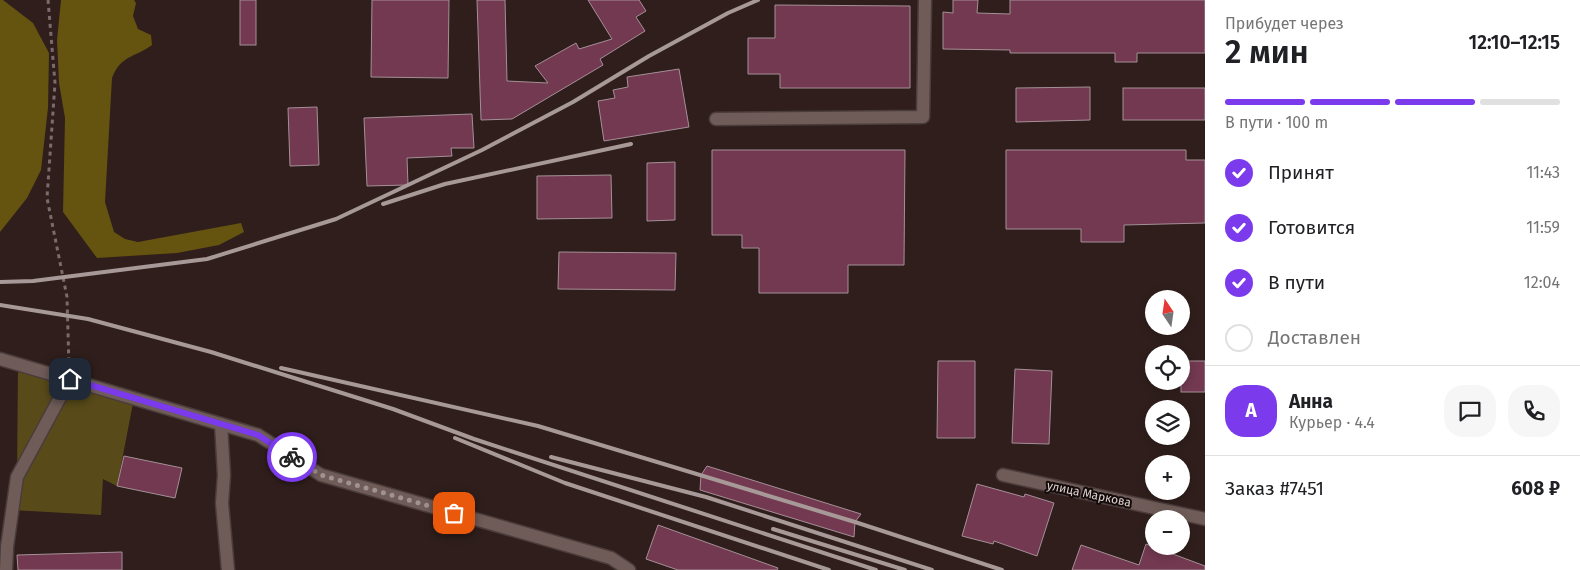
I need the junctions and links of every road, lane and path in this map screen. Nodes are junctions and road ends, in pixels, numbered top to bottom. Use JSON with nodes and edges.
{"nodes":[{"id":1,"x":48,"y":0,"type":"edge"},
{"id":2,"x":925,"y":0,"type":"edge"},
{"id":3,"x":716,"y":119,"type":"dead end"},
{"id":4,"x":0,"y":359,"type":"edge"},
{"id":5,"x":70,"y":379,"type":"junction"},
{"id":6,"x":220,"y":424,"type":"junction"},
{"id":7,"x":1003,"y":475,"type":"dead end"},
{"id":8,"x":1205,"y":519,"type":"edge"},
{"id":9,"x":6,"y":570,"type":"edge"},
{"id":10,"x":228,"y":570,"type":"edge"},
{"id":11,"x":629,"y":570,"type":"edge"}],
"edges":[{"from":1,"to":5,"type":"path"},
{"from":2,"to":3,"type":"street"},
{"from":4,"to":5,"type":"street"},
{"from":5,"to":6,"type":"street"},
{"from":5,"to":9,"type":"street"},
{"from":6,"to":10,"type":"street"},
{"from":6,"to":11,"type":"street"},
{"from":7,"to":8,"type":"street","name":"улица Маркова"}]}
